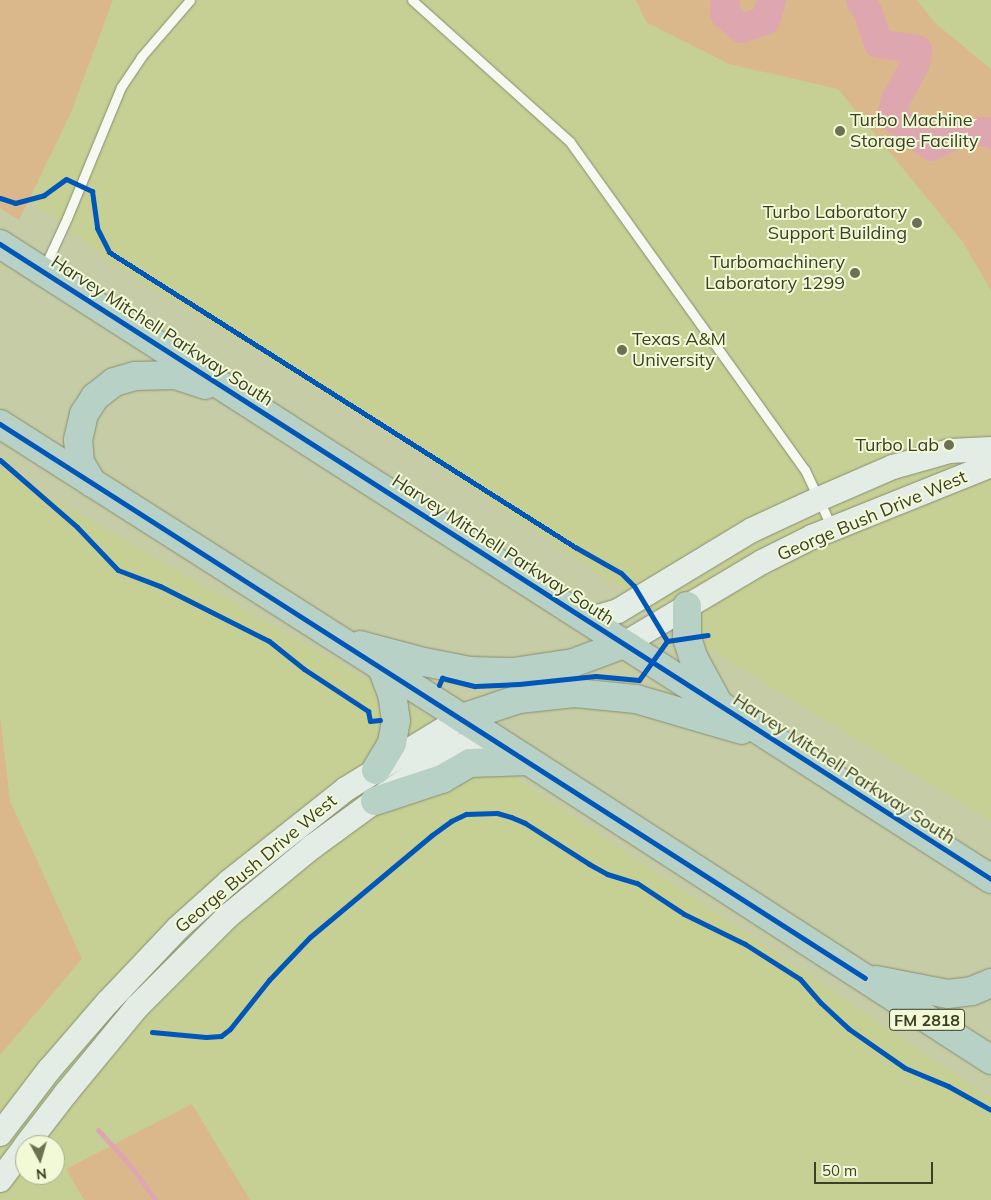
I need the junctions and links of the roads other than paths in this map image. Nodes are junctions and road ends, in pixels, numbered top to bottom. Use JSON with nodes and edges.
{"nodes":[{"id":1,"x":190,"y":0,"type":"edge"},
{"id":2,"x":412,"y":0,"type":"edge"},
{"id":3,"x":0,"y":244,"type":"edge"},
{"id":4,"x":42,"y":271,"type":"junction"},
{"id":5,"x":235,"y":395,"type":"junction"},
{"id":6,"x":0,"y":424,"type":"edge"},
{"id":7,"x":991,"y":449,"type":"edge"},
{"id":8,"x":991,"y":465,"type":"edge"},
{"id":9,"x":92,"y":483,"type":"junction"},
{"id":10,"x":819,"y":499,"type":"junction"},
{"id":11,"x":832,"y":529,"type":"junction"},
{"id":12,"x":687,"y":606,"type":"junction"},
{"id":13,"x":587,"y":620,"type":"junction"},
{"id":14,"x":334,"y":638,"type":"junction"},
{"id":15,"x":624,"y":644,"type":"junction"},
{"id":16,"x":383,"y":670,"type":"junction"},
{"id":17,"x":719,"y":705,"type":"junction"},
{"id":18,"x":462,"y":718,"type":"junction"},
{"id":19,"x":489,"y":736,"type":"junction"},
{"id":20,"x":772,"y":739,"type":"junction"},
{"id":21,"x":528,"y":761,"type":"junction"},
{"id":22,"x":376,"y":770,"type":"junction"},
{"id":23,"x":375,"y":801,"type":"junction"},
{"id":24,"x":991,"y":879,"type":"edge"},
{"id":25,"x":865,"y":978,"type":"junction"},
{"id":26,"x":991,"y":983,"type":"edge"},
{"id":27,"x":991,"y":1060,"type":"edge"},
{"id":28,"x":0,"y":1134,"type":"edge"},
{"id":29,"x":34,"y":1135,"type":"edge"},
{"id":30,"x":15,"y":1160,"type":"edge"},
{"id":31,"x":0,"y":1180,"type":"edge"}],
"edges":[{"from":1,"to":4,"type":"lane"},
{"from":2,"to":10,"type":"lane"},
{"from":3,"to":4,"type":"highway","name":"Harvey Mitchell Parkway South"},
{"from":4,"to":5,"type":"highway","name":"Harvey Mitchell Parkway South"},
{"from":5,"to":9,"type":"highway"},
{"from":5,"to":13,"type":"highway","name":"Harvey Mitchell Parkway South"},
{"from":6,"to":9,"type":"highway","number":"FM 2818"},
{"from":7,"to":10,"type":"main road","name":"George Bush Drive West"},
{"from":8,"to":11,"type":"main road","name":"George Bush Drive West"},
{"from":9,"to":14,"type":"highway","number":"FM 2818"},
{"from":10,"to":11,"type":"lane"},
{"from":10,"to":13,"type":"main road","name":"George Bush Drive West"},
{"from":11,"to":12,"type":"main road","name":"George Bush Drive West"},
{"from":12,"to":15,"type":"main road","name":"George Bush Drive West"},
{"from":12,"to":17,"type":"highway"},
{"from":13,"to":15,"type":"highway","name":"Harvey Mitchell Parkway South"},
{"from":14,"to":15,"type":"highway"},
{"from":14,"to":16,"type":"highway","number":"FM 2818"},
{"from":15,"to":17,"type":"highway","name":"Harvey Mitchell Parkway South"},
{"from":16,"to":18,"type":"highway","number":"FM 2818"},
{"from":16,"to":22,"type":"highway"},
{"from":17,"to":20,"type":"highway","name":"Harvey Mitchell Parkway South"},
{"from":18,"to":19,"type":"highway","number":"FM 2818"},
{"from":18,"to":20,"type":"highway"},
{"from":18,"to":22,"type":"main road","name":"George Bush Drive West"},
{"from":19,"to":21,"type":"highway","number":"FM 2818"},
{"from":19,"to":23,"type":"main road","name":"George Bush Drive West"},
{"from":20,"to":24,"type":"highway","name":"Harvey Mitchell Parkway South"},
{"from":21,"to":23,"type":"highway"},
{"from":21,"to":25,"type":"highway","number":"FM 2818"},
{"from":22,"to":28,"type":"main road","name":"George Bush Drive West"},
{"from":23,"to":29,"type":"main road","name":"George Bush Drive West"},
{"from":25,"to":26,"type":"highway"},
{"from":25,"to":27,"type":"highway","number":"FM 2818"},
{"from":30,"to":31,"type":"main road","name":"George Bush Drive West"}]}
